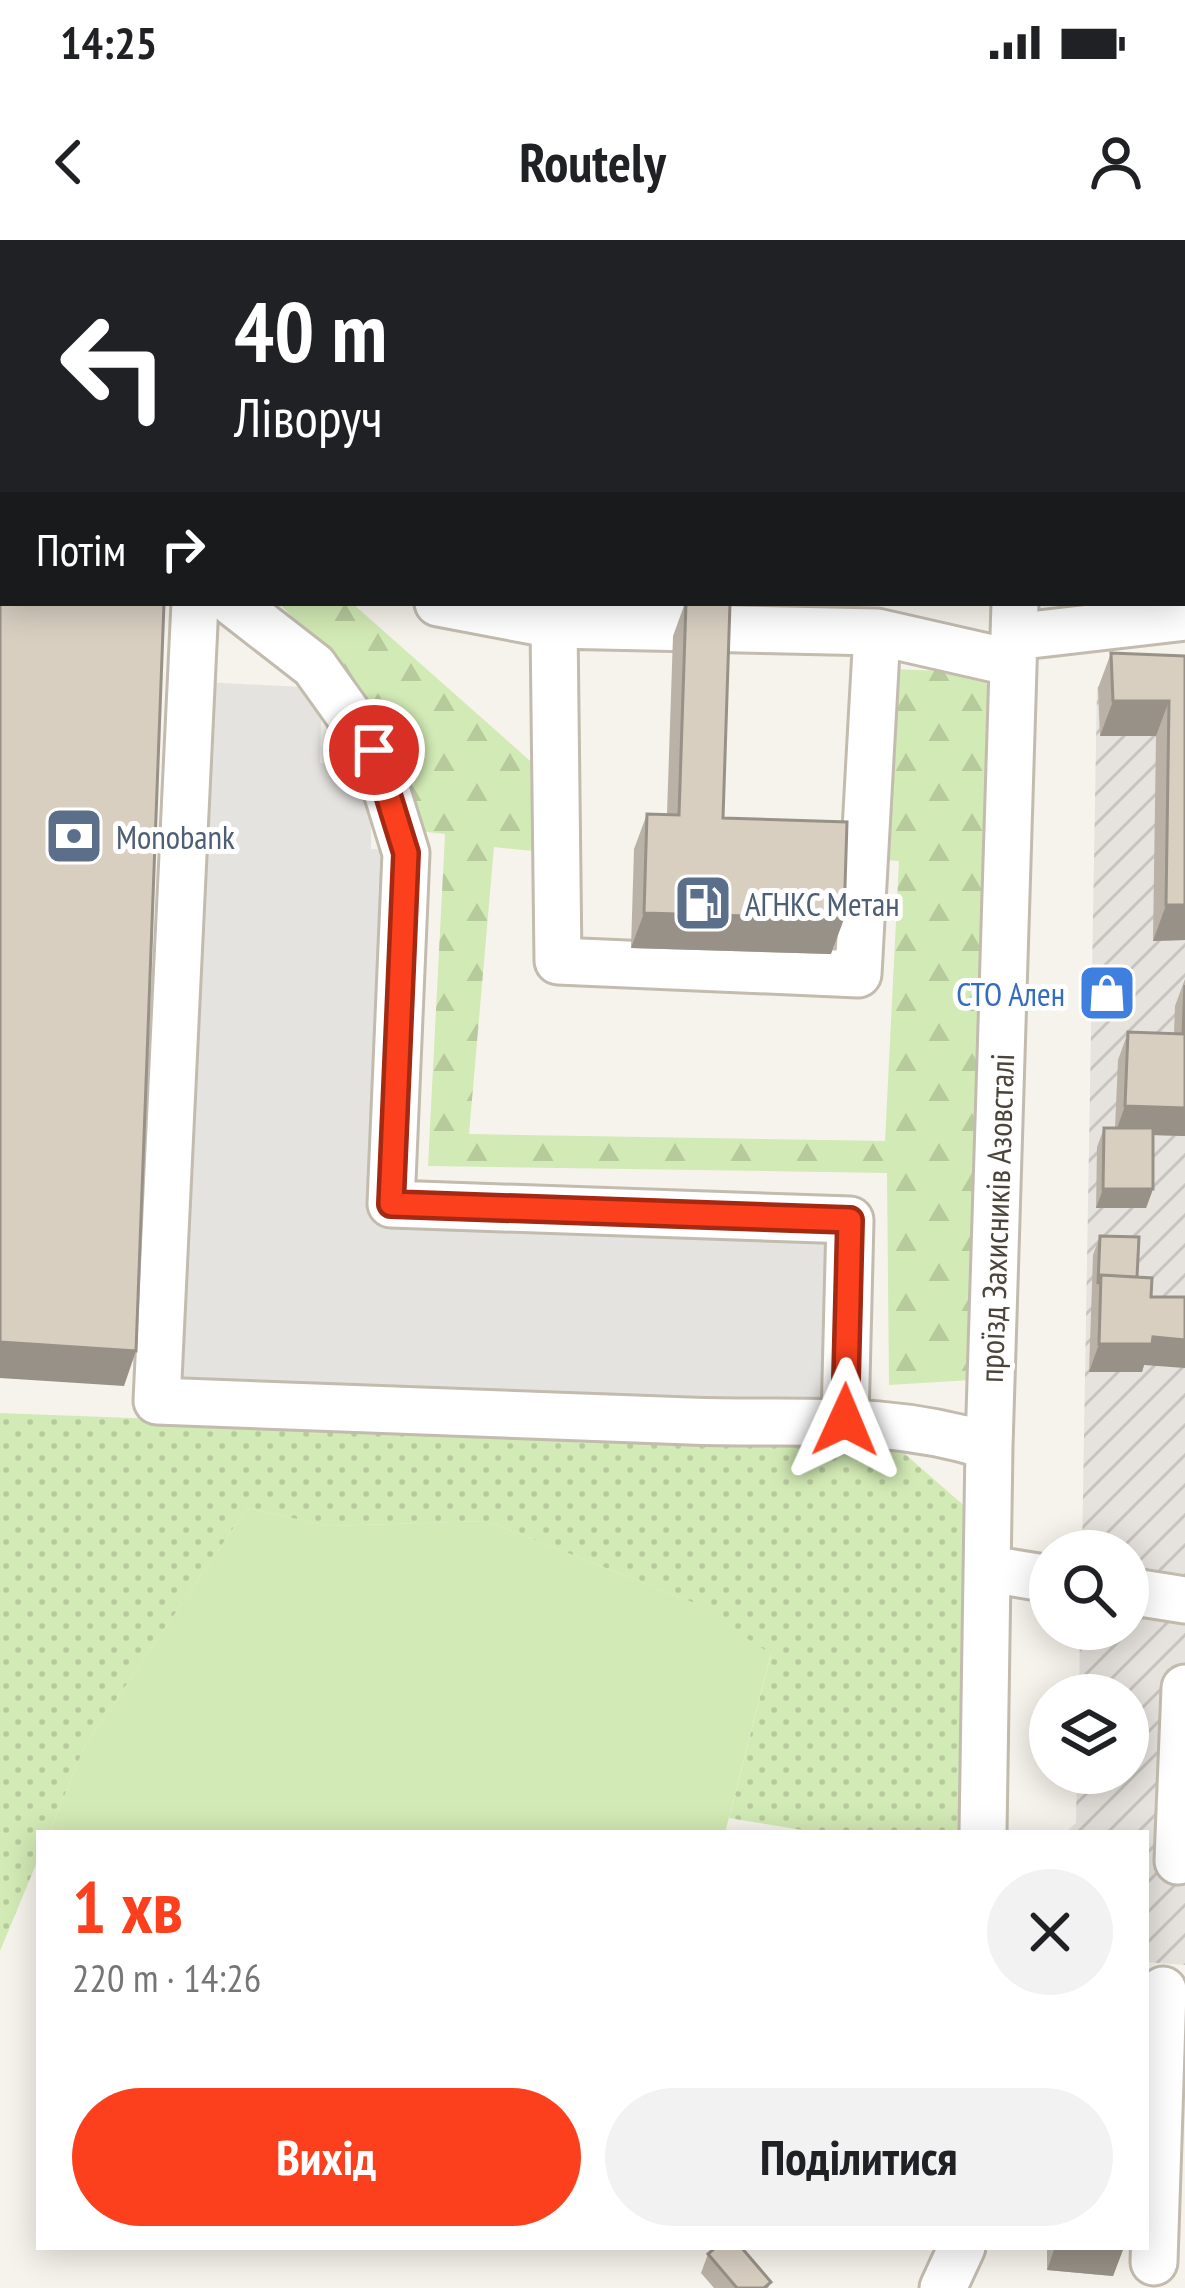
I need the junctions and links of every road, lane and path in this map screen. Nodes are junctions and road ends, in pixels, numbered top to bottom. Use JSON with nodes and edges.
{"nodes":[{"id":1,"x":195,"y":606,"type":"edge"},
{"id":2,"x":237,"y":606,"type":"edge"},
{"id":3,"x":454,"y":606,"type":"edge"},
{"id":4,"x":1185,"y":616,"type":"edge"},
{"id":5,"x":554,"y":625,"type":"junction"},
{"id":6,"x":877,"y":632,"type":"junction"},
{"id":7,"x":1014,"y":634,"type":"edge"},
{"id":8,"x":845,"y":1420,"type":"junction"},
{"id":9,"x":989,"y":1447,"type":"junction"},
{"id":10,"x":989,"y":1569,"type":"junction"},
{"id":11,"x":1029,"y":1576,"type":"edge"},
{"id":12,"x":1149,"y":1594,"type":"edge"},
{"id":13,"x":1185,"y":1600,"type":"edge"},
{"id":14,"x":1185,"y":1688,"type":"edge"},
{"id":15,"x":983,"y":1830,"type":"edge"},
{"id":16,"x":1178,"y":1861,"type":"dead end"},
{"id":17,"x":1163,"y":1990,"type":"dead end"},
{"id":18,"x":1152,"y":2090,"type":"edge"},
{"id":19,"x":961,"y":2250,"type":"edge"},
{"id":20,"x":1164,"y":2271,"type":"edge"},
{"id":21,"x":943,"y":2288,"type":"edge"}],
"edges":[{"from":1,"to":8,"type":"street"},
{"from":2,"to":8,"type":"street"},
{"from":3,"to":5,"type":"street"},
{"from":4,"to":7,"type":"street"},
{"from":5,"to":6,"type":"street"},
{"from":5,"to":6,"type":"street"},
{"from":6,"to":7,"type":"street"},
{"from":7,"to":9,"type":"street","name":"проїзд Захисників Азовсталі"},
{"from":8,"to":9,"type":"street"},
{"from":9,"to":10,"type":"street","name":"проїзд Захисників Азовсталі"},
{"from":10,"to":11,"type":"street"},
{"from":10,"to":15,"type":"street","name":"проїзд Захисників Азовсталі"},
{"from":12,"to":13,"type":"street"},
{"from":14,"to":16,"type":"street"},
{"from":17,"to":18,"type":"street"},
{"from":18,"to":20,"type":"street"},
{"from":19,"to":21,"type":"street"}]}
